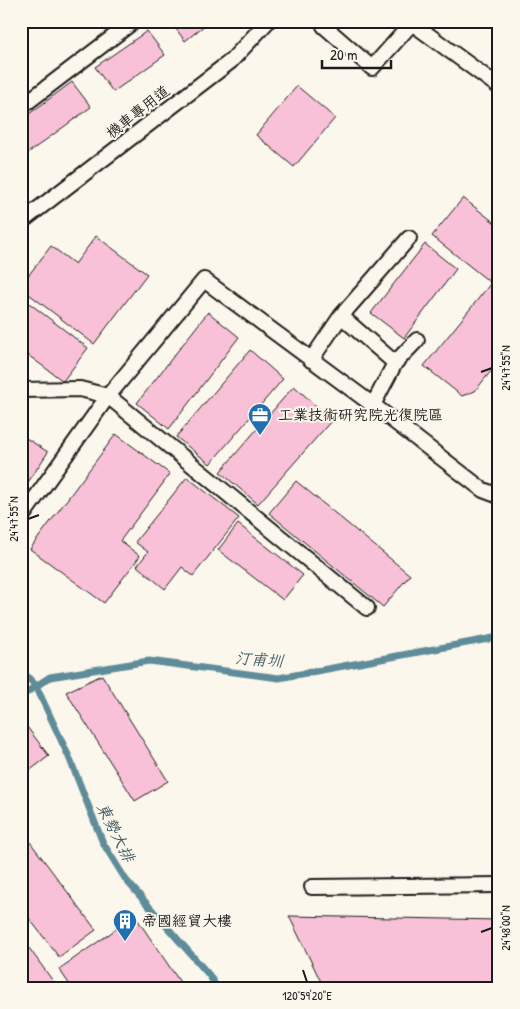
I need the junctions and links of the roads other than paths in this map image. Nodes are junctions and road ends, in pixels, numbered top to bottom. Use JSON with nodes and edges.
{"nodes":[{"id":1,"x":134,"y":21,"type":"edge"},
{"id":2,"x":268,"y":21,"type":"edge"},
{"id":3,"x":324,"y":26,"type":"dead end"},
{"id":4,"x":499,"y":85,"type":"edge"},
{"id":5,"x":21,"y":107,"type":"edge"},
{"id":6,"x":21,"y":222,"type":"edge"},
{"id":7,"x":409,"y":238,"type":"dead end"},
{"id":8,"x":341,"y":316,"type":"junction"},
{"id":9,"x":417,"y":340,"type":"dead end"},
{"id":10,"x":311,"y":360,"type":"junction"},
{"id":11,"x":395,"y":363,"type":"junction"},
{"id":12,"x":21,"y":390,"type":"edge"},
{"id":13,"x":108,"y":396,"type":"junction"},
{"id":14,"x":373,"y":405,"type":"junction"},
{"id":15,"x":499,"y":496,"type":"edge"},
{"id":16,"x":21,"y":518,"type":"edge"},
{"id":17,"x":367,"y":608,"type":"dead end"},
{"id":18,"x":499,"y":885,"type":"edge"},
{"id":19,"x":312,"y":887,"type":"dead end"}],
"edges":[{"from":1,"to":5,"type":"lane"},
{"from":2,"to":6,"type":"lane","name":"機車專用道"},
{"from":3,"to":4,"type":"lane"},
{"from":7,"to":8,"type":"lane"},
{"from":8,"to":10,"type":"lane"},
{"from":8,"to":11,"type":"lane"},
{"from":9,"to":11,"type":"lane"},
{"from":10,"to":13,"type":"lane"},
{"from":10,"to":14,"type":"lane"},
{"from":11,"to":14,"type":"lane"},
{"from":12,"to":13,"type":"lane"},
{"from":13,"to":16,"type":"lane"},
{"from":13,"to":17,"type":"lane"},
{"from":14,"to":15,"type":"lane"},
{"from":18,"to":19,"type":"lane"}]}
